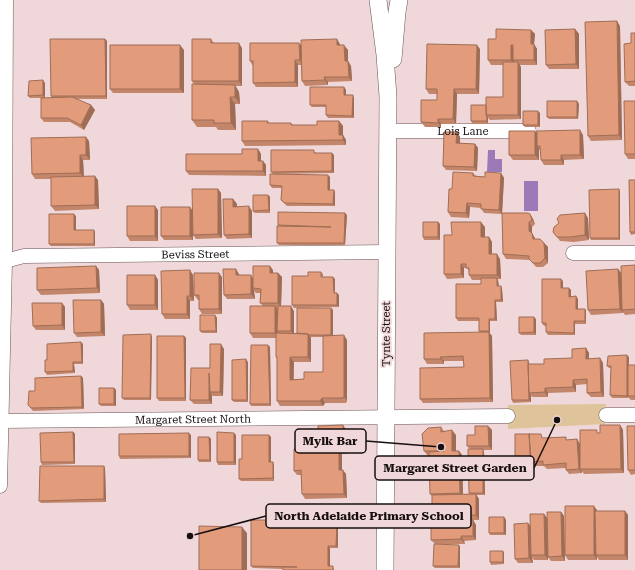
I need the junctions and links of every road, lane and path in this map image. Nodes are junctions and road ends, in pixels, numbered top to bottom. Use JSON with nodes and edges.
{"nodes":[{"id":1,"x":6,"y":0,"type":"edge"},
{"id":2,"x":378,"y":0,"type":"edge"},
{"id":3,"x":399,"y":0,"type":"edge"},
{"id":4,"x":388,"y":97,"type":"junction"},
{"id":5,"x":3,"y":110,"type":"edge"},
{"id":6,"x":387,"y":131,"type":"junction"},
{"id":7,"x":539,"y":132,"type":"edge"},
{"id":8,"x":386,"y":252,"type":"junction"},
{"id":9,"x":635,"y":252,"type":"edge"},
{"id":10,"x":574,"y":253,"type":"dead end"},
{"id":11,"x":2,"y":261,"type":"edge"},
{"id":12,"x":606,"y":415,"type":"dead end"},
{"id":13,"x":635,"y":415,"type":"edge"},
{"id":14,"x":508,"y":416,"type":"dead end"},
{"id":15,"x":386,"y":417,"type":"junction"},
{"id":16,"x":0,"y":421,"type":"edge"},
{"id":17,"x":0,"y":486,"type":"edge"},
{"id":18,"x":385,"y":570,"type":"edge"}],
"edges":[{"from":1,"to":5,"type":"street"},
{"from":2,"to":4,"type":"street","name":"Tynte Street"},
{"from":3,"to":4,"type":"street","name":"Tynte Street"},
{"from":4,"to":6,"type":"street","name":"Tynte Street"},
{"from":5,"to":11,"type":"street"},
{"from":6,"to":7,"type":"street","name":"Lois Lane"},
{"from":6,"to":8,"type":"street","name":"Tynte Street"},
{"from":8,"to":11,"type":"street","name":"Beviss Street"},
{"from":8,"to":15,"type":"street","name":"Tynte Street"},
{"from":9,"to":10,"type":"street"},
{"from":11,"to":16,"type":"street"},
{"from":12,"to":13,"type":"street"},
{"from":14,"to":15,"type":"street","name":"Margaret Street North"},
{"from":15,"to":16,"type":"street","name":"Margaret Street North"},
{"from":15,"to":18,"type":"street","name":"Tynte Street"},
{"from":16,"to":17,"type":"street"}]}
